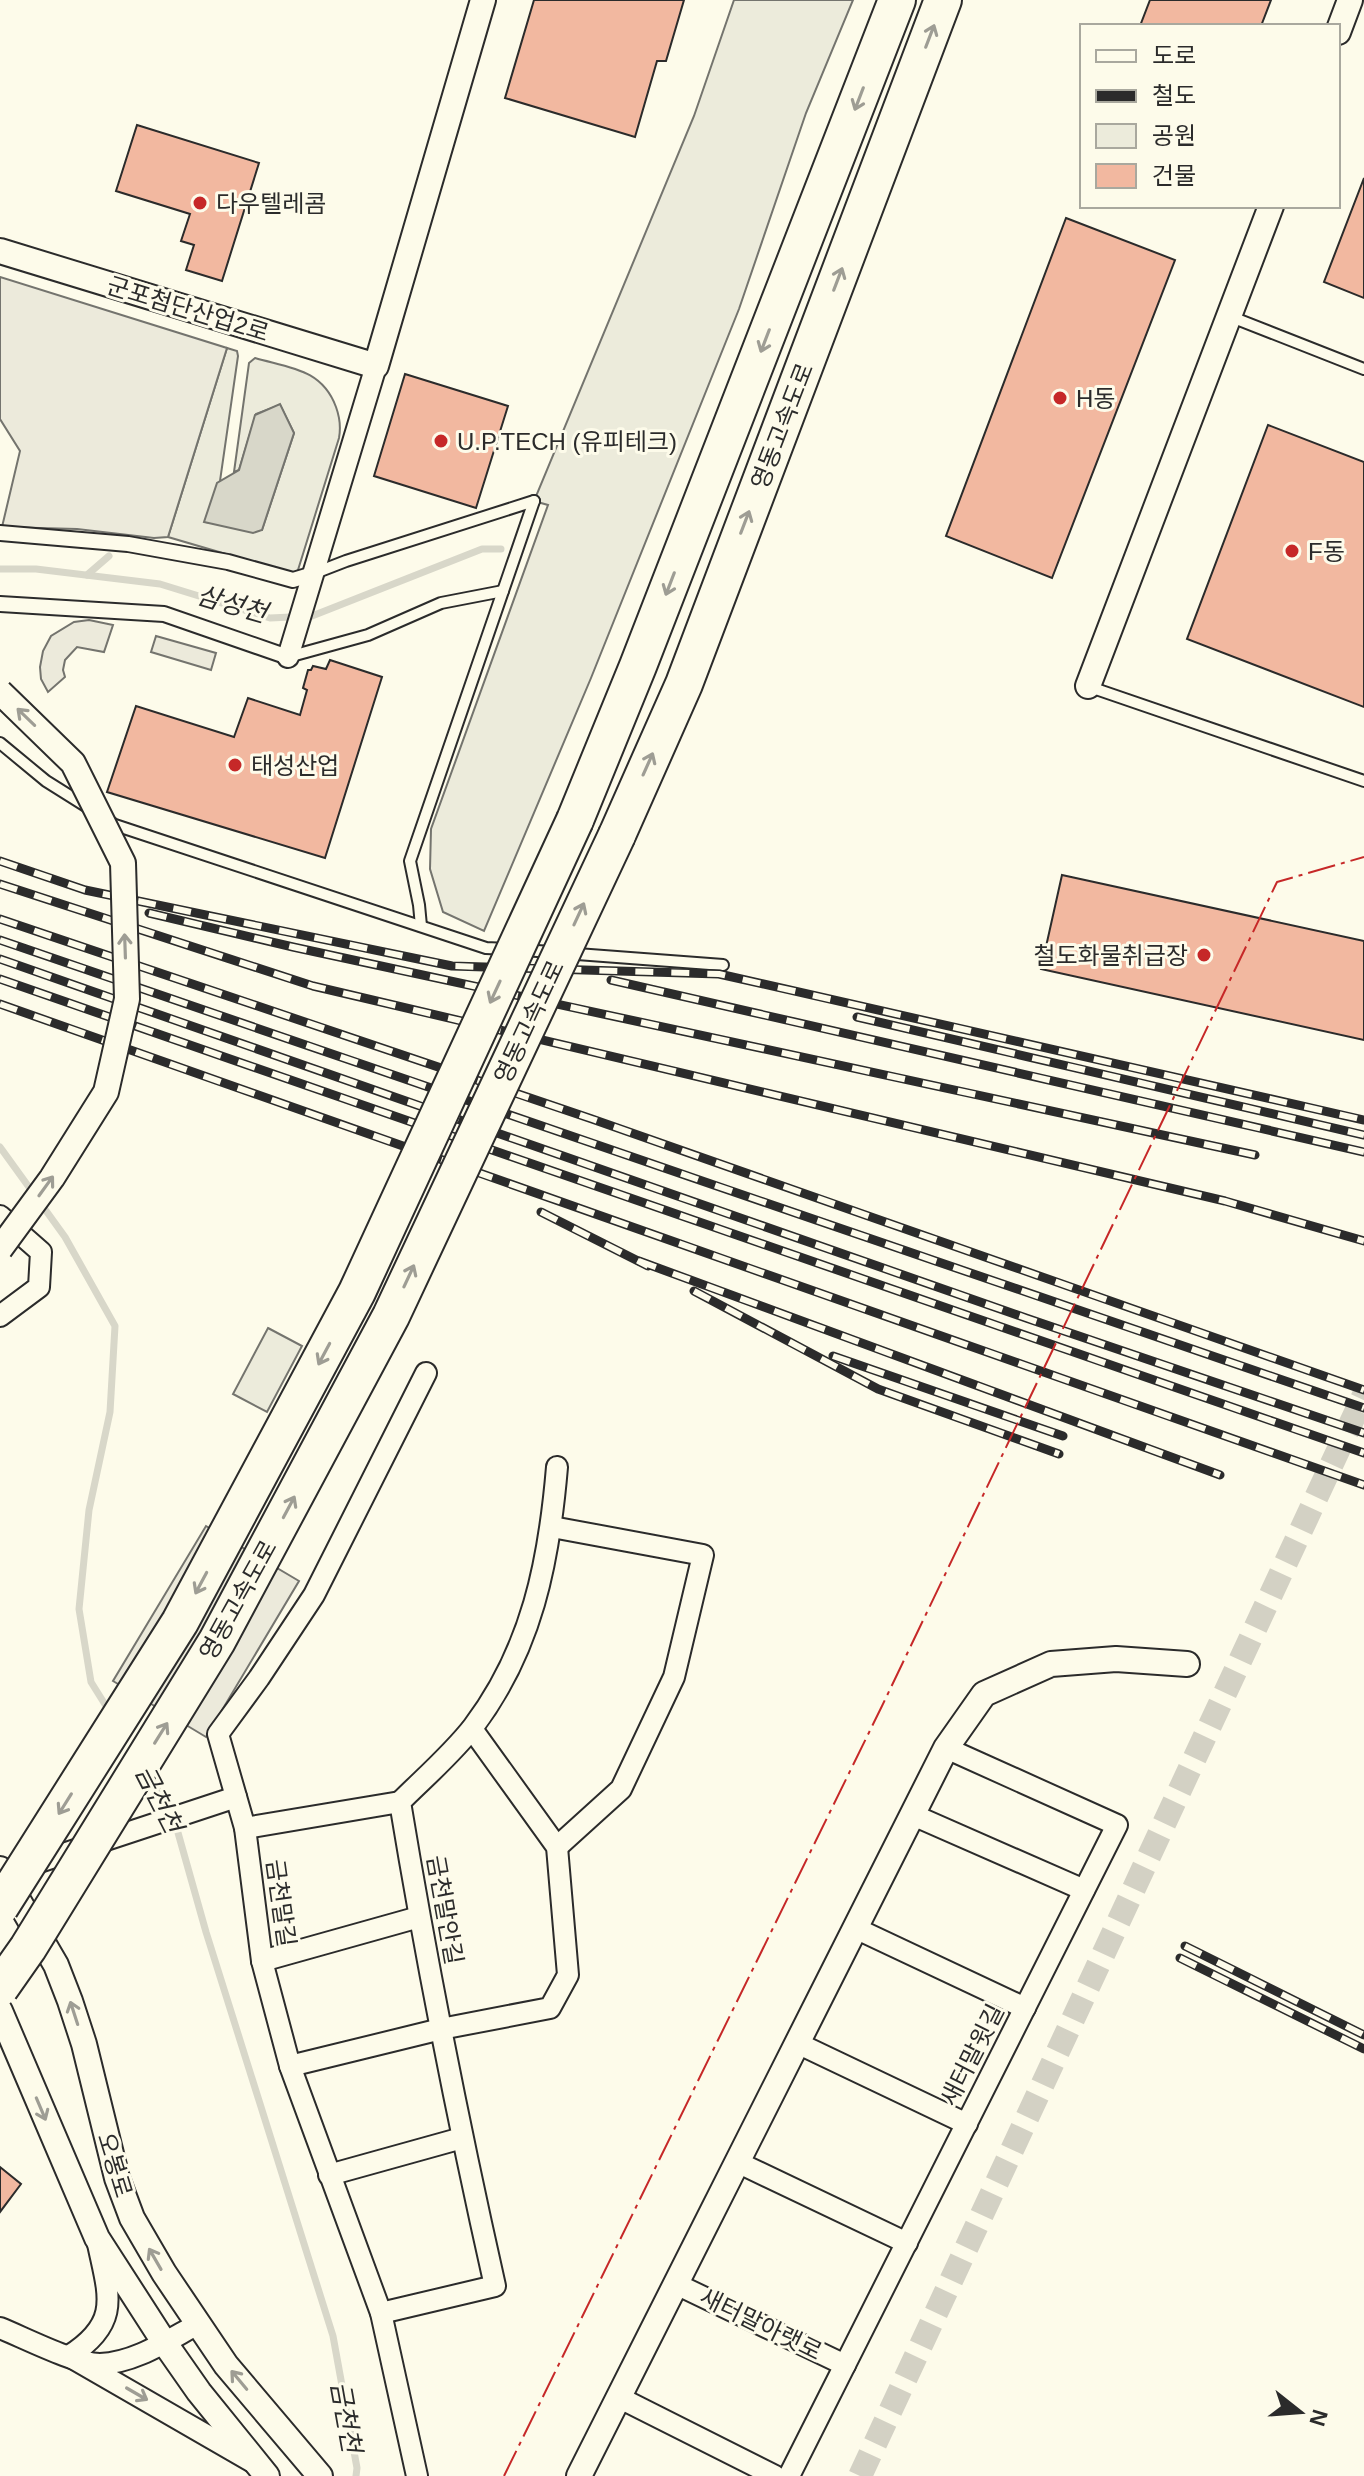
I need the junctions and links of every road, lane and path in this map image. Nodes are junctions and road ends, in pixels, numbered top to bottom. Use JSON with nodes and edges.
{"nodes":[{"id":1,"x":483,"y":0,"type":"edge"},
{"id":2,"x":897,"y":0,"type":"edge"},
{"id":3,"x":943,"y":0,"type":"edge"},
{"id":4,"x":1350,"y":0,"type":"edge"},
{"id":5,"x":1340,"y":27,"type":"edge"},
{"id":6,"x":1270,"y":208,"type":"edge"},
{"id":7,"x":0,"y":251,"type":"edge"},
{"id":8,"x":1229,"y":316,"type":"junction"},
{"id":9,"x":376,"y":366,"type":"junction"},
{"id":10,"x":1364,"y":369,"type":"edge"},
{"id":11,"x":0,"y":533,"type":"edge"},
{"id":12,"x":313,"y":574,"type":"junction"},
{"id":13,"x":503,"y":591,"type":"junction"},
{"id":14,"x":0,"y":604,"type":"edge"},
{"id":15,"x":288,"y":657,"type":"junction"},
{"id":16,"x":1088,"y":686,"type":"joint"},
{"id":17,"x":0,"y":692,"type":"edge"},
{"id":18,"x":0,"y":743,"type":"edge"},
{"id":19,"x":1364,"y":781,"type":"edge"},
{"id":20,"x":421,"y":926,"type":"junction"},
{"id":21,"x":723,"y":965,"type":"dead end"},
{"id":22,"x":0,"y":1216,"type":"edge"},
{"id":23,"x":0,"y":1249,"type":"edge"},
{"id":24,"x":0,"y":1316,"type":"edge"},
{"id":25,"x":426,"y":1373,"type":"dead end"},
{"id":26,"x":557,"y":1467,"type":"dead end"},
{"id":27,"x":552,"y":1527,"type":"junction"},
{"id":28,"x":1187,"y":1664,"type":"dead end"},
{"id":29,"x":472,"y":1729,"type":"junction"},
{"id":30,"x":946,"y":1748,"type":"junction"},
{"id":31,"x":236,"y":1797,"type":"junction"},
{"id":32,"x":400,"y":1802,"type":"junction"},
{"id":33,"x":913,"y":1815,"type":"junction"},
{"id":34,"x":245,"y":1828,"type":"junction"},
{"id":35,"x":557,"y":1847,"type":"junction"},
{"id":36,"x":1,"y":1883,"type":"edge"},
{"id":37,"x":1084,"y":1890,"type":"junction"},
{"id":38,"x":419,"y":1917,"type":"junction"},
{"id":39,"x":855,"y":1928,"type":"junction"},
{"id":40,"x":262,"y":1961,"type":"junction"},
{"id":41,"x":0,"y":1988,"type":"edge"},
{"id":42,"x":1025,"y":2008,"type":"junction"},
{"id":43,"x":0,"y":2011,"type":"edge"},
{"id":44,"x":441,"y":2029,"type":"junction"},
{"id":45,"x":797,"y":2043,"type":"junction"},
{"id":46,"x":290,"y":2066,"type":"junction"},
{"id":47,"x":967,"y":2124,"type":"junction"},
{"id":48,"x":462,"y":2138,"type":"junction"},
{"id":49,"x":737,"y":2162,"type":"junction"},
{"id":50,"x":329,"y":2175,"type":"junction"},
{"id":51,"x":97,"y":2238,"type":"junction"},
{"id":52,"x":907,"y":2243,"type":"junction"},
{"id":53,"x":676,"y":2284,"type":"junction"},
{"id":54,"x":381,"y":2313,"type":"junction"},
{"id":55,"x":198,"y":2324,"type":"junction"},
{"id":56,"x":0,"y":2328,"type":"edge"},
{"id":57,"x":164,"y":2342,"type":"junction"},
{"id":58,"x":69,"y":2356,"type":"junction"},
{"id":59,"x":845,"y":2365,"type":"junction"},
{"id":60,"x":618,"y":2397,"type":"junction"},
{"id":61,"x":263,"y":2470,"type":"edge"},
{"id":62,"x":320,"y":2476,"type":"edge"},
{"id":63,"x":417,"y":2476,"type":"edge"},
{"id":64,"x":579,"y":2476,"type":"edge"},
{"id":65,"x":775,"y":2476,"type":"edge"},
{"id":66,"x":789,"y":2476,"type":"edge"}],
"edges":[{"from":1,"to":9,"type":"street"},
{"from":2,"to":36,"type":"highway","name":"영동고속도로","one_way":true,"bridge":true},
{"from":41,"to":3,"type":"highway","name":"영동고속도로","one_way":true,"bridge":true},
{"from":4,"to":5,"type":"street"},
{"from":6,"to":8,"type":"street"},
{"from":7,"to":9,"type":"street","name":"군포첨단산업2로"},
{"from":8,"to":10,"type":"lane"},
{"from":8,"to":16,"type":"street"},
{"from":9,"to":12,"type":"street"},
{"from":11,"to":12,"type":"street"},
{"from":12,"to":13,"type":"lane"},
{"from":12,"to":15,"type":"street"},
{"from":13,"to":15,"type":"lane"},
{"from":13,"to":20,"type":"lane"},
{"from":14,"to":15,"type":"street"},
{"from":16,"to":19,"type":"lane"},
{"from":23,"to":17,"type":"street","one_way":true,"bridge":true},
{"from":18,"to":20,"type":"lane"},
{"from":20,"to":21,"type":"lane"},
{"from":22,"to":24,"type":"street"},
{"from":25,"to":31,"type":"street","name":"금천말길"},
{"from":26,"to":27,"type":"street"},
{"from":27,"to":29,"type":"street"},
{"from":27,"to":35,"type":"street"},
{"from":28,"to":30,"type":"street","name":"새터말아랫로"},
{"from":29,"to":32,"type":"street"},
{"from":29,"to":35,"type":"street"},
{"from":30,"to":33,"type":"street","name":"새터말아랫로"},
{"from":30,"to":37,"type":"street","name":"새터말윗길"},
{"from":31,"to":34,"type":"street","name":"금천말길"},
{"from":31,"to":36,"type":"street"},
{"from":32,"to":34,"type":"street"},
{"from":32,"to":38,"type":"street","name":"금천말안길"},
{"from":33,"to":37,"type":"street"},
{"from":33,"to":39,"type":"street","name":"새터말아랫로"},
{"from":34,"to":40,"type":"street","name":"금천말길"},
{"from":35,"to":44,"type":"street"},
{"from":55,"to":36,"type":"street","name":"오봉로","one_way":true},
{"from":37,"to":42,"type":"street","name":"새터말윗길"},
{"from":38,"to":40,"type":"street"},
{"from":38,"to":44,"type":"street","name":"금천말안길"},
{"from":39,"to":42,"type":"street"},
{"from":39,"to":45,"type":"street","name":"새터말아랫로"},
{"from":40,"to":46,"type":"street","name":"금천말길"},
{"from":42,"to":47,"type":"street","name":"새터말윗길"},
{"from":43,"to":51,"type":"street","name":"오봉로","one_way":true},
{"from":44,"to":46,"type":"street"},
{"from":44,"to":48,"type":"street","name":"금천말안길"},
{"from":45,"to":47,"type":"street"},
{"from":45,"to":49,"type":"street","name":"새터말아랫로"},
{"from":46,"to":50,"type":"street","name":"금천말길"},
{"from":47,"to":52,"type":"street","name":"새터말윗길"},
{"from":48,"to":50,"type":"street"},
{"from":48,"to":54,"type":"street","name":"금천말안길"},
{"from":49,"to":52,"type":"street"},
{"from":49,"to":53,"type":"street","name":"새터말아랫로"},
{"from":50,"to":54,"type":"street","name":"금천말길"},
{"from":51,"to":57,"type":"street","name":"오봉로"},
{"from":51,"to":58,"type":"street"},
{"from":52,"to":59,"type":"street","name":"새터말윗길"},
{"from":53,"to":59,"type":"street","name":"새터말아랫로"},
{"from":53,"to":60,"type":"street","name":"새터말아랫로"},
{"from":54,"to":63,"type":"street","name":"금천말길"},
{"from":55,"to":57,"type":"street"},
{"from":62,"to":55,"type":"street","name":"오봉로","one_way":true},
{"from":56,"to":58,"type":"street"},
{"from":57,"to":58,"type":"street"},
{"from":57,"to":61,"type":"street","name":"오봉로"},
{"from":58,"to":61,"type":"street","one_way":true},
{"from":59,"to":66,"type":"street","name":"새터말윗길"},
{"from":60,"to":64,"type":"street","name":"새터말아랫로"},
{"from":60,"to":65,"type":"street"}]}
